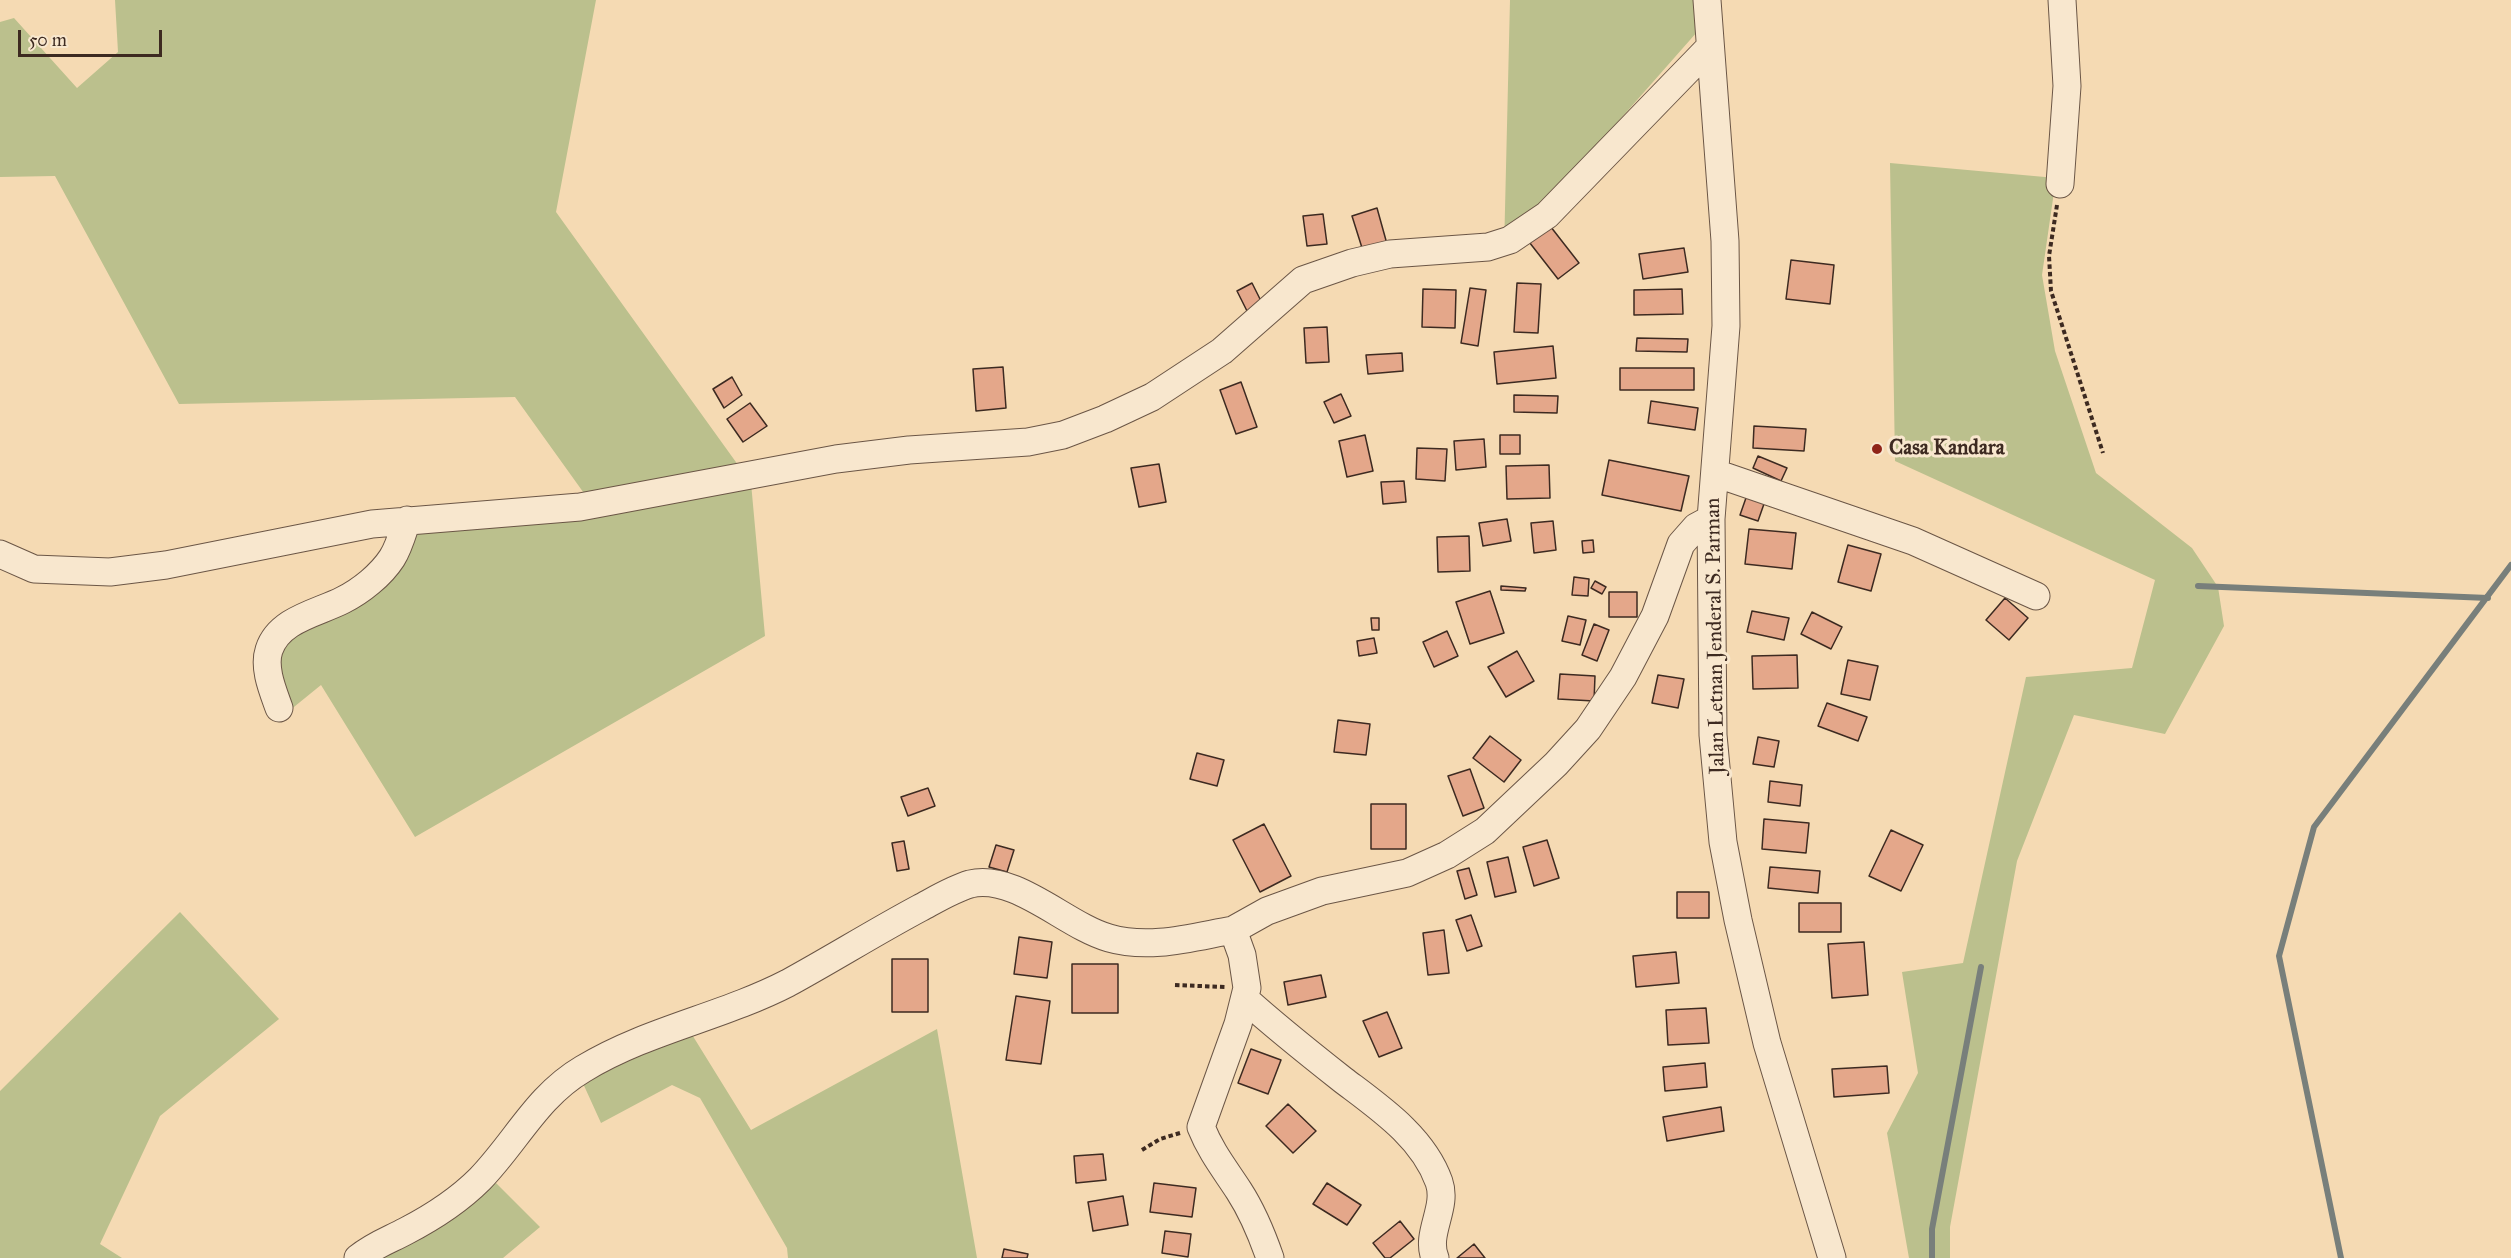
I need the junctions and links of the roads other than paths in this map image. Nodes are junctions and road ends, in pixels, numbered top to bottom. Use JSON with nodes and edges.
{"nodes":[{"id":1,"x":1707,"y":0,"type":"edge"},
{"id":2,"x":2062,"y":0,"type":"edge"},
{"id":3,"x":1710,"y":47,"type":"junction"},
{"id":4,"x":2061,"y":184,"type":"road end"},
{"id":5,"x":1715,"y":473,"type":"junction"},
{"id":6,"x":1711,"y":519,"type":"junction"},
{"id":7,"x":407,"y":520,"type":"junction"},
{"id":8,"x":0,"y":554,"type":"edge"},
{"id":9,"x":2036,"y":596,"type":"dead end"},
{"id":10,"x":279,"y":708,"type":"dead end"},
{"id":11,"x":1233,"y":930,"type":"junction"},
{"id":12,"x":1246,"y":993,"type":"junction"},
{"id":13,"x":358,"y":1258,"type":"edge"},
{"id":14,"x":1270,"y":1258,"type":"edge"},
{"id":15,"x":1435,"y":1258,"type":"edge"},
{"id":16,"x":1832,"y":1258,"type":"edge"}],
"edges":[{"from":1,"to":3,"type":"street","name":"Jalan Letnan Jenderal S. Parman"},
{"from":2,"to":4,"type":"street"},
{"from":3,"to":5,"type":"street","name":"Jalan Letnan Jenderal S. Parman"},
{"from":3,"to":7,"type":"street"},
{"from":5,"to":6,"type":"street","name":"Jalan Letnan Jenderal S. Parman"},
{"from":5,"to":9,"type":"street"},
{"from":6,"to":11,"type":"street"},
{"from":6,"to":16,"type":"street","name":"Jalan Letnan Jenderal S. Parman"},
{"from":7,"to":8,"type":"street"},
{"from":7,"to":10,"type":"street"},
{"from":11,"to":12,"type":"street"},
{"from":11,"to":13,"type":"street"},
{"from":12,"to":14,"type":"street"},
{"from":12,"to":15,"type":"street"}]}
